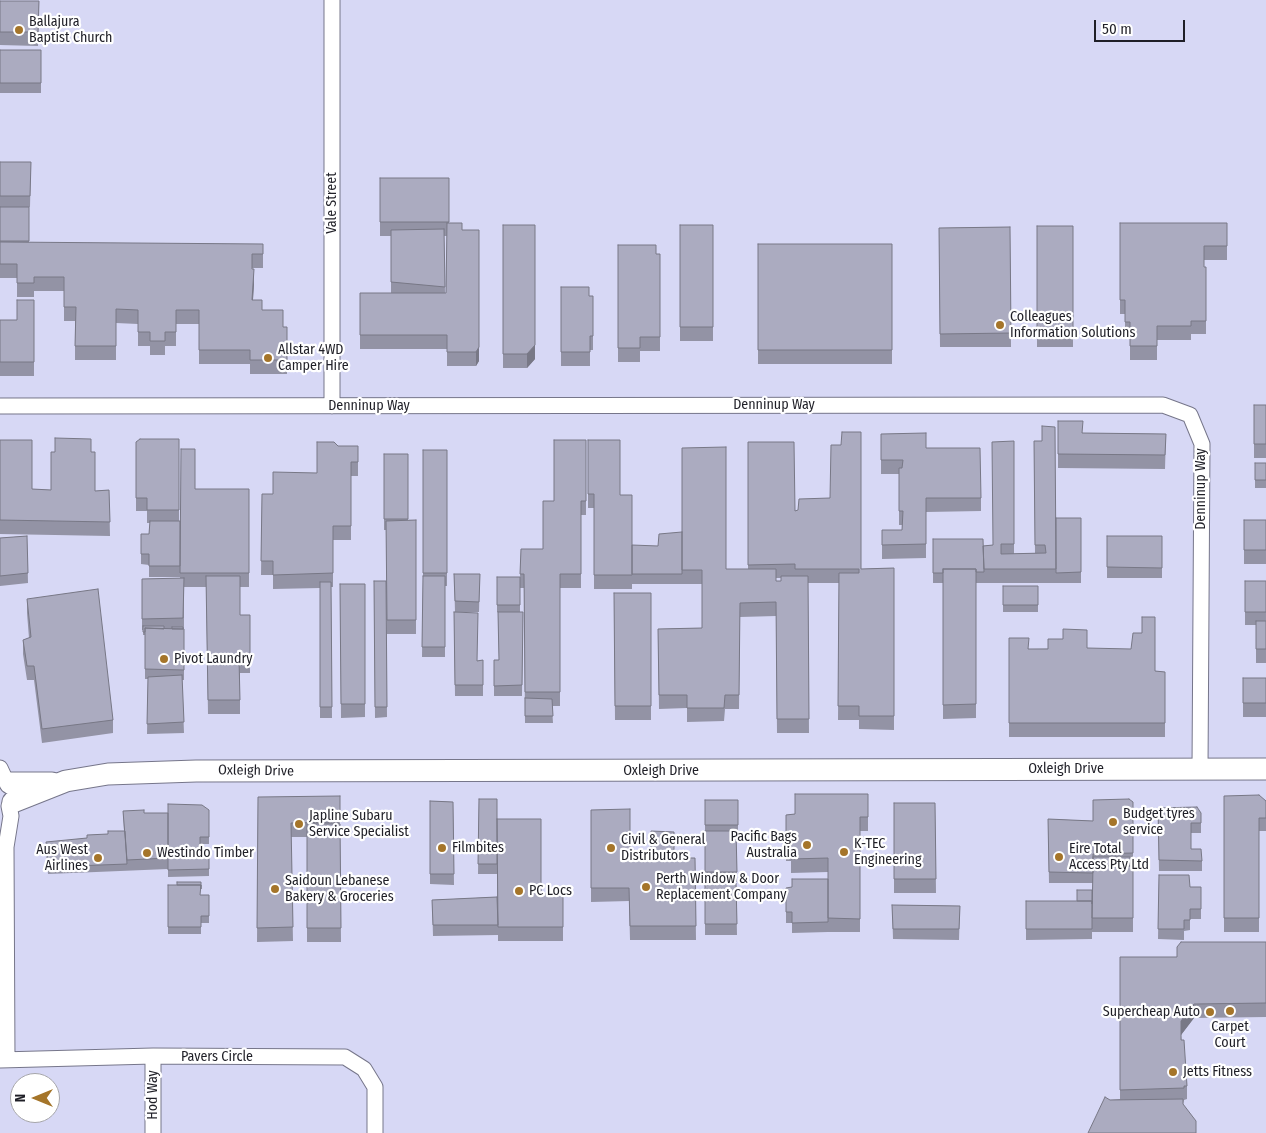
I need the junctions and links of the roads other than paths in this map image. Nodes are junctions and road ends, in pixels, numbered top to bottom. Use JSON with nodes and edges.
{"nodes":[{"id":1,"x":332,"y":0,"type":"edge"},
{"id":2,"x":0,"y":406,"type":"edge"},
{"id":3,"x":332,"y":406,"type":"junction"},
{"id":4,"x":1200,"y":768,"type":"junction"},
{"id":5,"x":1266,"y":769,"type":"edge"},
{"id":6,"x":5,"y":790,"type":"edge"},
{"id":7,"x":0,"y":827,"type":"edge"},
{"id":8,"x":6,"y":847,"type":"junction"},
{"id":9,"x":153,"y":1056,"type":"junction"},
{"id":10,"x":4,"y":1060,"type":"edge"},
{"id":11,"x":153,"y":1133,"type":"edge"},
{"id":12,"x":375,"y":1133,"type":"edge"}],
"edges":[{"from":1,"to":3,"type":"street","name":"Vale Street"},
{"from":2,"to":3,"type":"street","name":"Denninup Way"},
{"from":3,"to":4,"type":"street","name":"Denninup Way"},
{"from":4,"to":5,"type":"street","name":"Oxleigh Drive"},
{"from":4,"to":6,"type":"street","name":"Oxleigh Drive"},
{"from":6,"to":8,"type":"street"},
{"from":7,"to":8,"type":"street"},
{"from":8,"to":10,"type":"street"},
{"from":9,"to":10,"type":"street","name":"Pavers Circle"},
{"from":9,"to":11,"type":"street","name":"Hod Way"},
{"from":9,"to":12,"type":"street","name":"Pavers Circle"}]}
